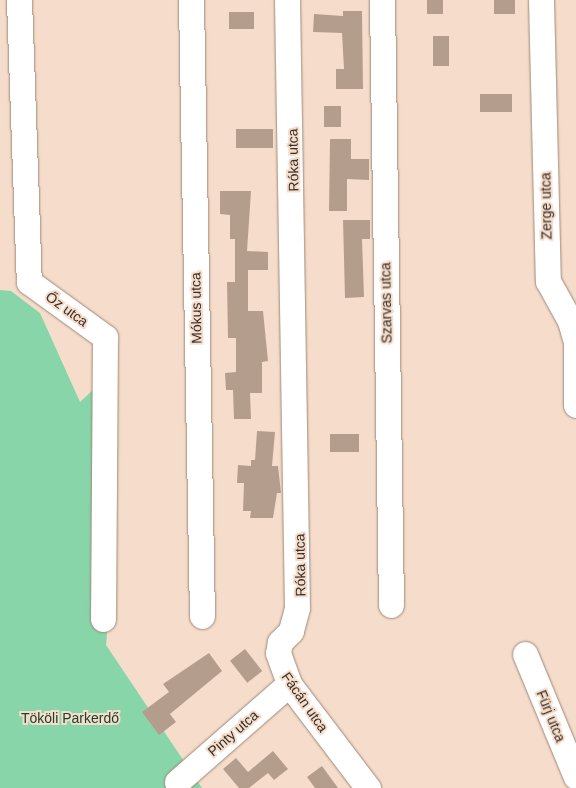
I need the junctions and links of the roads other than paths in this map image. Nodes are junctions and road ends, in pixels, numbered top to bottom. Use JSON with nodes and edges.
{"nodes":[{"id":1,"x":19,"y":0,"type":"edge"},
{"id":2,"x":191,"y":0,"type":"edge"},
{"id":3,"x":289,"y":0,"type":"edge"},
{"id":4,"x":382,"y":0,"type":"edge"},
{"id":5,"x":541,"y":0,"type":"edge"},
{"id":6,"x":576,"y":405,"type":"edge"},
{"id":7,"x":391,"y":605,"type":"dead end"},
{"id":8,"x":297,"y":608,"type":"joint"},
{"id":9,"x":202,"y":616,"type":"dead end"},
{"id":10,"x":103,"y":619,"type":"dead end"},
{"id":11,"x":525,"y":654,"type":"dead end"},
{"id":12,"x":289,"y":684,"type":"junction"},
{"id":13,"x":576,"y":777,"type":"edge"},
{"id":14,"x":177,"y":782,"type":"dead end"},
{"id":15,"x":368,"y":788,"type":"edge"}],
"edges":[{"from":1,"to":10,"type":"street","name":"Őz utca"},
{"from":2,"to":9,"type":"street","name":"Mókus utca"},
{"from":3,"to":8,"type":"street","name":"Róka utca"},
{"from":4,"to":7,"type":"street","name":"Szarvas utca"},
{"from":5,"to":6,"type":"street","name":"Zerge utca"},
{"from":8,"to":12,"type":"street","name":"Fácán utca"},
{"from":11,"to":13,"type":"street","name":"Fürj utca"},
{"from":12,"to":14,"type":"street","name":"Pinty utca"},
{"from":12,"to":15,"type":"street","name":"Fácán utca"}]}
